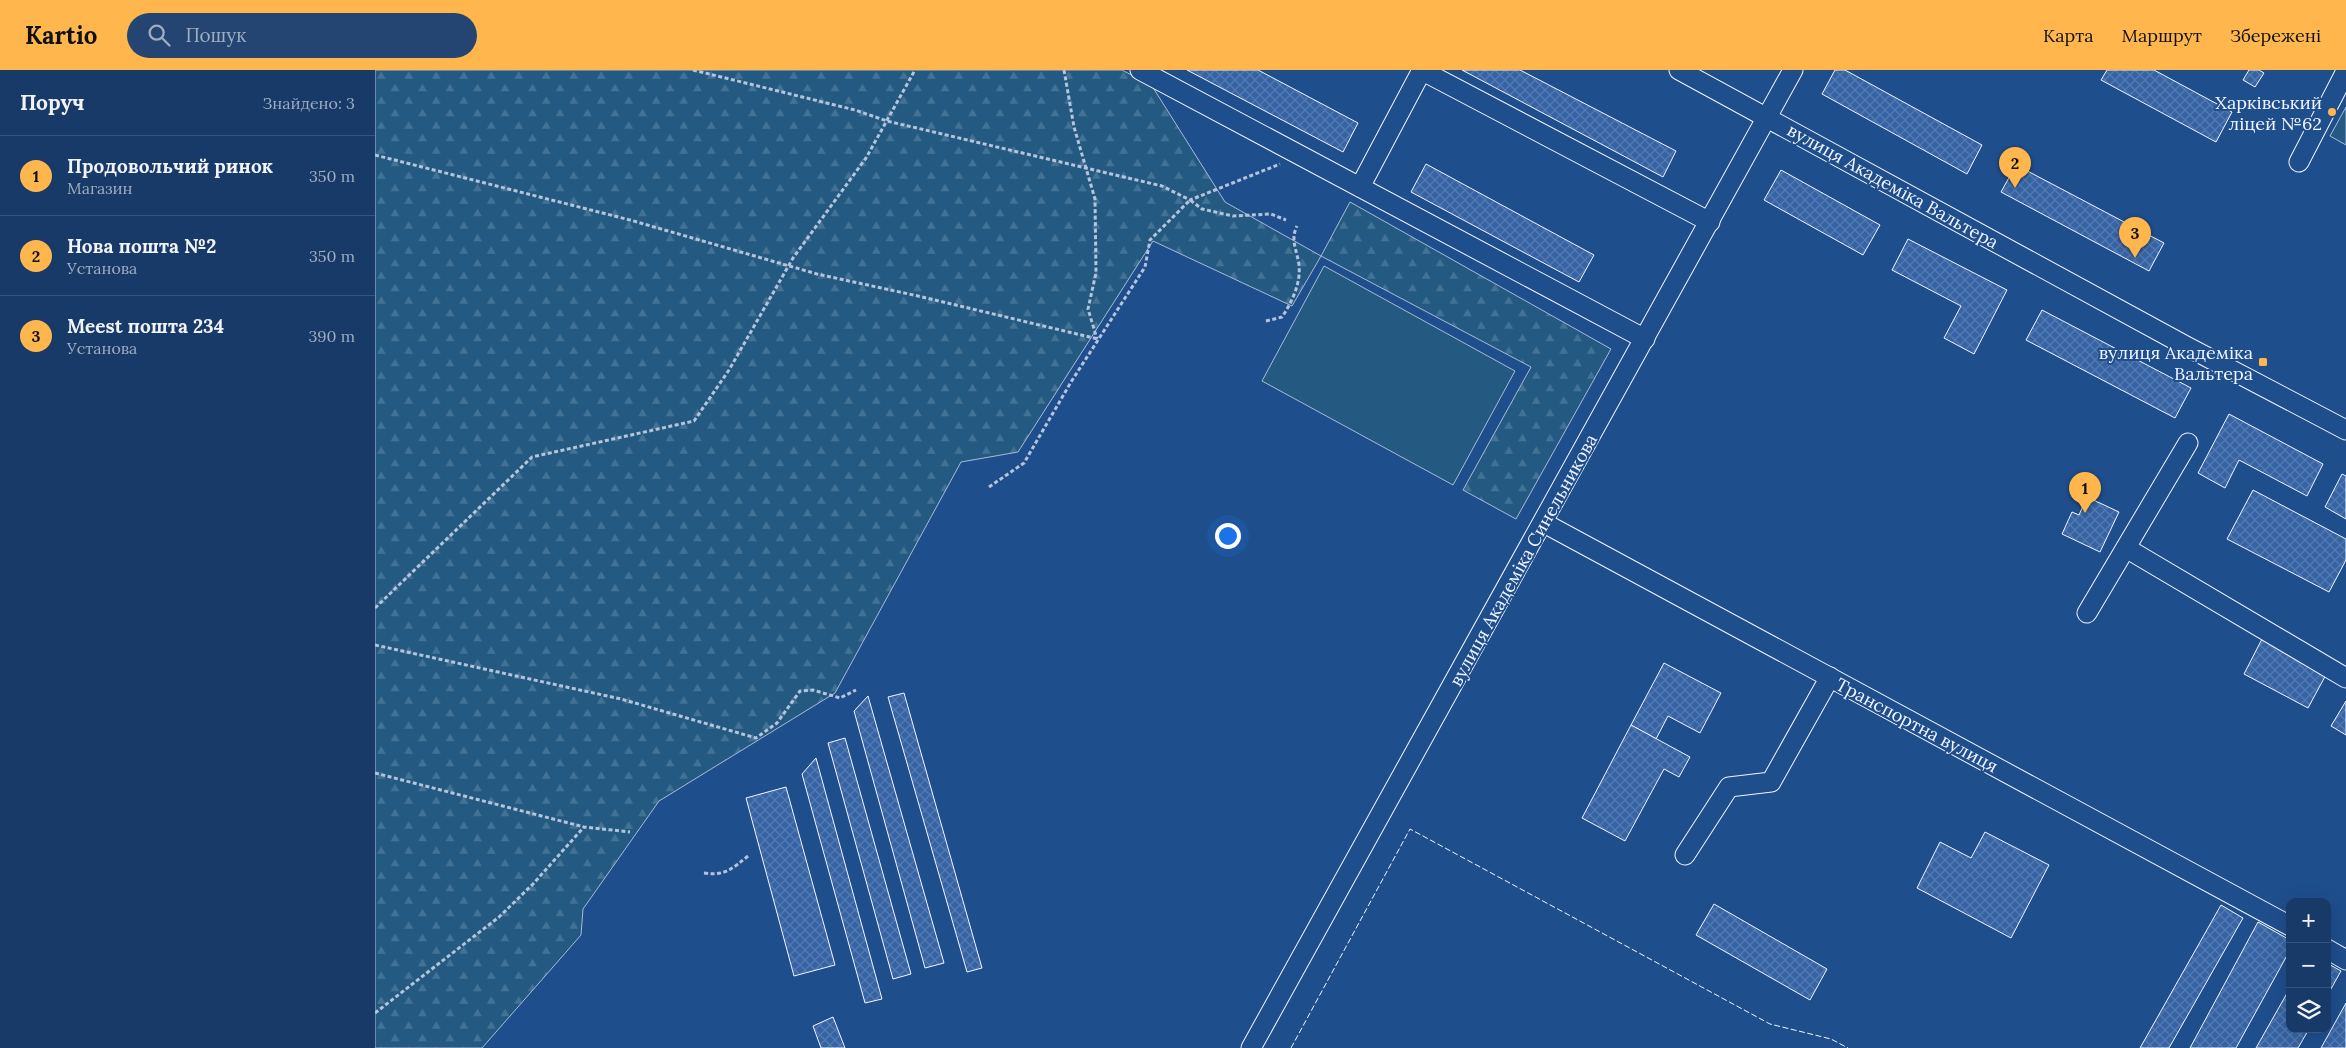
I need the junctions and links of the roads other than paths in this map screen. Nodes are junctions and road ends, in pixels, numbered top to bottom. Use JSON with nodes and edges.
{"nodes":[{"id":1,"x":1140,"y":70,"type":"edge"},
{"id":2,"x":1422,"y":70,"type":"edge"},
{"id":3,"x":1679,"y":70,"type":"edge"},
{"id":4,"x":1793,"y":70,"type":"edge"},
{"id":5,"x":2346,"y":71,"type":"edge"},
{"id":6,"x":1768,"y":117,"type":"junction"},
{"id":7,"x":2299,"y":162,"type":"dead end"},
{"id":8,"x":1360,"y":187,"type":"junction"},
{"id":9,"x":1710,"y":222,"type":"junction"},
{"id":10,"x":1645,"y":339,"type":"junction"},
{"id":11,"x":2346,"y":430,"type":"edge"},
{"id":12,"x":2188,"y":443,"type":"dead end"},
{"id":13,"x":1544,"y":522,"type":"junction"},
{"id":14,"x":2126,"y":548,"type":"junction"},
{"id":15,"x":2087,"y":613,"type":"dead end"},
{"id":16,"x":1830,"y":677,"type":"junction"},
{"id":17,"x":2346,"y":678,"type":"edge"},
{"id":18,"x":1685,"y":855,"type":"dead end"},
{"id":19,"x":2286,"y":924,"type":"edge"},
{"id":20,"x":2331,"y":951,"type":"edge"},
{"id":21,"x":2346,"y":960,"type":"edge"},
{"id":22,"x":1251,"y":1048,"type":"edge"}],
"edges":[{"from":1,"to":8,"type":"street"},
{"from":2,"to":8,"type":"street"},
{"from":2,"to":9,"type":"street"},
{"from":3,"to":6,"type":"street","name":"вулиця Академіка Вальтера"},
{"from":4,"to":6,"type":"street","name":"вулиця Академіка Синельникова"},
{"from":5,"to":7,"type":"street"},
{"from":6,"to":9,"type":"street","name":"вулиця Академіка Синельникова"},
{"from":6,"to":11,"type":"street","name":"вулиця Академіка Вальтера"},
{"from":8,"to":10,"type":"street"},
{"from":9,"to":10,"type":"street","name":"вулиця Академіка Синельникова"},
{"from":10,"to":13,"type":"street","name":"вулиця Академіка Синельникова"},
{"from":12,"to":14,"type":"street"},
{"from":13,"to":16,"type":"street","name":"Транспортна вулиця"},
{"from":13,"to":22,"type":"street","name":"вулиця Академіка Синельникова"},
{"from":14,"to":15,"type":"street"},
{"from":14,"to":17,"type":"street"},
{"from":16,"to":18,"type":"street"},
{"from":16,"to":19,"type":"street","name":"Транспортна вулиця"},
{"from":20,"to":21,"type":"street"}]}
